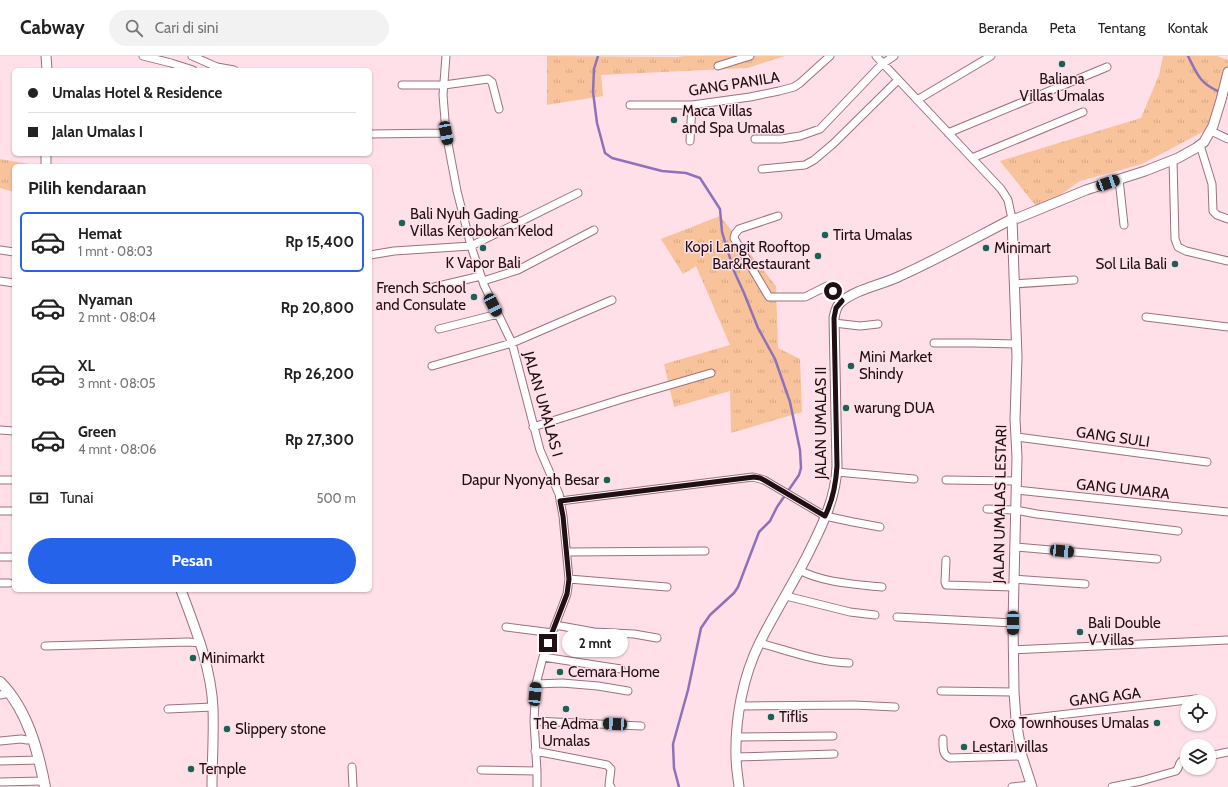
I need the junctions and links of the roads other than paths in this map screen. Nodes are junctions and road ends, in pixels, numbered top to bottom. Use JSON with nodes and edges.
{"nodes":[{"id":1,"x":46,"y":56,"type":"edge"},
{"id":2,"x":143,"y":56,"type":"edge"},
{"id":3,"x":192,"y":56,"type":"edge"},
{"id":4,"x":446,"y":56,"type":"edge"},
{"id":5,"x":750,"y":56,"type":"edge"},
{"id":6,"x":830,"y":56,"type":"edge"},
{"id":7,"x":876,"y":56,"type":"edge"},
{"id":8,"x":894,"y":56,"type":"edge"},
{"id":9,"x":991,"y":56,"type":"edge"},
{"id":10,"x":882,"y":64,"type":"junction"},
{"id":11,"x":718,"y":66,"type":"dead end"},
{"id":12,"x":1108,"y":67,"type":"dead end"},
{"id":13,"x":47,"y":68,"type":"edge"},
{"id":14,"x":187,"y":68,"type":"edge"},
{"id":15,"x":223,"y":68,"type":"edge"},
{"id":16,"x":1228,"y":72,"type":"edge"},
{"id":17,"x":898,"y":80,"type":"junction"},
{"id":18,"x":402,"y":85,"type":"dead end"},
{"id":19,"x":444,"y":85,"type":"junction"},
{"id":20,"x":1226,"y":88,"type":"edge"},
{"id":21,"x":917,"y":100,"type":"junction"},
{"id":22,"x":630,"y":105,"type":"dead end"},
{"id":23,"x":692,"y":105,"type":"junction"},
{"id":24,"x":499,"y":109,"type":"dead end"},
{"id":25,"x":1084,"y":112,"type":"dead end"},
{"id":26,"x":1211,"y":131,"type":"junction"},
{"id":27,"x":446,"y":133,"type":"junction"},
{"id":28,"x":948,"y":133,"type":"junction"},
{"id":29,"x":372,"y":134,"type":"edge"},
{"id":30,"x":755,"y":139,"type":"dead end"},
{"id":31,"x":1228,"y":139,"type":"edge"},
{"id":32,"x":690,"y":141,"type":"dead end"},
{"id":33,"x":1200,"y":145,"type":"junction"},
{"id":34,"x":972,"y":158,"type":"junction"},
{"id":35,"x":1173,"y":160,"type":"junction"},
{"id":36,"x":762,"y":169,"type":"dead end"},
{"id":37,"x":1119,"y":179,"type":"junction"},
{"id":38,"x":578,"y":193,"type":"dead end"},
{"id":39,"x":778,"y":216,"type":"dead end"},
{"id":40,"x":1012,"y":219,"type":"junction"},
{"id":41,"x":1228,"y":219,"type":"edge"},
{"id":42,"x":1124,"y":225,"type":"dead end"},
{"id":43,"x":594,"y":230,"type":"dead end"},
{"id":44,"x":471,"y":246,"type":"junction"},
{"id":45,"x":0,"y":250,"type":"edge"},
{"id":46,"x":12,"y":252,"type":"edge"},
{"id":47,"x":372,"y":255,"type":"edge"},
{"id":48,"x":1228,"y":261,"type":"edge"},
{"id":49,"x":482,"y":278,"type":"junction"},
{"id":50,"x":1074,"y":280,"type":"dead end"},
{"id":51,"x":0,"y":281,"type":"edge"},
{"id":52,"x":12,"y":283,"type":"edge"},
{"id":53,"x":1014,"y":284,"type":"junction"},
{"id":54,"x":430,"y":288,"type":"dead end"},
{"id":55,"x":612,"y":300,"type":"dead end"},
{"id":56,"x":842,"y":301,"type":"junction"},
{"id":57,"x":498,"y":314,"type":"junction"},
{"id":58,"x":1146,"y":317,"type":"dead end"},
{"id":59,"x":834,"y":323,"type":"junction"},
{"id":60,"x":878,"y":324,"type":"dead end"},
{"id":61,"x":1228,"y":327,"type":"edge"},
{"id":62,"x":439,"y":329,"type":"dead end"},
{"id":63,"x":512,"y":343,"type":"junction"},
{"id":64,"x":934,"y":343,"type":"dead end"},
{"id":65,"x":1016,"y":344,"type":"junction"},
{"id":66,"x":432,"y":366,"type":"dead end"},
{"id":67,"x":711,"y":373,"type":"dead end"},
{"id":68,"x":533,"y":427,"type":"junction"},
{"id":69,"x":0,"y":430,"type":"edge"},
{"id":70,"x":12,"y":431,"type":"edge"},
{"id":71,"x":1017,"y":437,"type":"junction"},
{"id":72,"x":1207,"y":462,"type":"dead end"},
{"id":73,"x":837,"y":472,"type":"junction"},
{"id":74,"x":914,"y":479,"type":"dead end"},
{"id":75,"x":0,"y":480,"type":"edge"},
{"id":76,"x":12,"y":480,"type":"edge"},
{"id":77,"x":946,"y":480,"type":"dead end"},
{"id":78,"x":1016,"y":481,"type":"junction"},
{"id":79,"x":1016,"y":490,"type":"junction"},
{"id":80,"x":560,"y":501,"type":"junction"},
{"id":81,"x":987,"y":509,"type":"dead end"},
{"id":82,"x":1015,"y":510,"type":"junction"},
{"id":83,"x":0,"y":511,"type":"edge"},
{"id":84,"x":12,"y":511,"type":"edge"},
{"id":85,"x":1228,"y":512,"type":"edge"},
{"id":86,"x":825,"y":516,"type":"junction"},
{"id":87,"x":880,"y":527,"type":"dead end"},
{"id":88,"x":1178,"y":531,"type":"dead end"},
{"id":89,"x":1015,"y":547,"type":"junction"},
{"id":90,"x":704,"y":551,"type":"dead end"},
{"id":91,"x":567,"y":552,"type":"junction"},
{"id":92,"x":0,"y":557,"type":"edge"},
{"id":93,"x":12,"y":557,"type":"edge"},
{"id":94,"x":1157,"y":559,"type":"dead end"},
{"id":95,"x":946,"y":560,"type":"dead end"},
{"id":96,"x":799,"y":570,"type":"junction"},
{"id":97,"x":569,"y":579,"type":"junction"},
{"id":98,"x":0,"y":583,"type":"edge"},
{"id":99,"x":9,"y":583,"type":"dead end"},
{"id":100,"x":1014,"y":583,"type":"junction"},
{"id":101,"x":1086,"y":584,"type":"dead end"},
{"id":102,"x":667,"y":587,"type":"dead end"},
{"id":103,"x":882,"y":587,"type":"dead end"},
{"id":104,"x":183,"y":592,"type":"edge"},
{"id":105,"x":786,"y":596,"type":"junction"},
{"id":106,"x":875,"y":615,"type":"dead end"},
{"id":107,"x":897,"y":617,"type":"dead end"},
{"id":108,"x":1013,"y":623,"type":"junction"},
{"id":109,"x":555,"y":625,"type":"junction"},
{"id":110,"x":506,"y":627,"type":"dead end"},
{"id":111,"x":553,"y":633,"type":"junction"},
{"id":112,"x":658,"y":638,"type":"dead end"},
{"id":113,"x":1228,"y":640,"type":"edge"},
{"id":114,"x":201,"y":643,"type":"junction"},
{"id":115,"x":760,"y":643,"type":"junction"},
{"id":116,"x":45,"y":646,"type":"dead end"},
{"id":117,"x":1013,"y":650,"type":"junction"},
{"id":118,"x":543,"y":657,"type":"junction"},
{"id":119,"x":849,"y":663,"type":"dead end"},
{"id":120,"x":621,"y":670,"type":"dead end"},
{"id":121,"x":0,"y":682,"type":"edge"},
{"id":122,"x":536,"y":684,"type":"junction"},
{"id":123,"x":628,"y":691,"type":"dead end"},
{"id":124,"x":941,"y":691,"type":"dead end"},
{"id":125,"x":1014,"y":692,"type":"junction"},
{"id":126,"x":5,"y":694,"type":"edge"},
{"id":127,"x":1180,"y":701,"type":"edge"},
{"id":128,"x":740,"y":706,"type":"junction"},
{"id":129,"x":213,"y":707,"type":"junction"},
{"id":130,"x":895,"y":707,"type":"dead end"},
{"id":131,"x":168,"y":709,"type":"dead end"},
{"id":132,"x":1016,"y":720,"type":"junction"},
{"id":133,"x":534,"y":721,"type":"junction"},
{"id":134,"x":641,"y":726,"type":"dead end"},
{"id":135,"x":832,"y":736,"type":"dead end"},
{"id":136,"x":737,"y":737,"type":"junction"},
{"id":137,"x":32,"y":739,"type":"junction"},
{"id":138,"x":943,"y":739,"type":"dead end"},
{"id":139,"x":0,"y":741,"type":"edge"},
{"id":140,"x":535,"y":751,"type":"junction"},
{"id":141,"x":1228,"y":752,"type":"edge"},
{"id":142,"x":834,"y":754,"type":"dead end"},
{"id":143,"x":1216,"y":755,"type":"edge"},
{"id":144,"x":1022,"y":756,"type":"junction"},
{"id":145,"x":736,"y":757,"type":"junction"},
{"id":146,"x":39,"y":760,"type":"junction"},
{"id":147,"x":0,"y":761,"type":"edge"},
{"id":148,"x":1180,"y":762,"type":"edge"},
{"id":149,"x":352,"y":766,"type":"dead end"},
{"id":150,"x":481,"y":770,"type":"dead end"},
{"id":151,"x":537,"y":772,"type":"junction"},
{"id":152,"x":0,"y":782,"type":"edge"},
{"id":153,"x":44,"y":784,"type":"edge"},
{"id":154,"x":1031,"y":786,"type":"edge"},
{"id":155,"x":212,"y":787,"type":"edge"},
{"id":156,"x":353,"y":787,"type":"edge"},
{"id":157,"x":536,"y":787,"type":"edge"},
{"id":158,"x":611,"y":787,"type":"edge"},
{"id":159,"x":739,"y":787,"type":"edge"},
{"id":160,"x":1012,"y":787,"type":"edge"},
{"id":161,"x":1112,"y":787,"type":"edge"}],
"edges":[{"from":1,"to":13,"type":"street"},
{"from":2,"to":14,"type":"street"},
{"from":3,"to":15,"type":"street"},
{"from":4,"to":19,"type":"street","name":"JALAN UMALAS I"},
{"from":5,"to":11,"type":"street"},
{"from":6,"to":23,"type":"street","name":"GANG PANILA"},
{"from":7,"to":10,"type":"street"},
{"from":8,"to":10,"type":"street"},
{"from":9,"to":21,"type":"street"},
{"from":10,"to":17,"type":"street"},
{"from":10,"to":30,"type":"street"},
{"from":12,"to":28,"type":"street"},
{"from":16,"to":20,"type":"street"},
{"from":17,"to":21,"type":"street"},
{"from":17,"to":36,"type":"street"},
{"from":18,"to":19,"type":"street"},
{"from":19,"to":24,"type":"street"},
{"from":19,"to":27,"type":"street","name":"JALAN UMALAS I"},
{"from":20,"to":26,"type":"street"},
{"from":21,"to":28,"type":"street"},
{"from":22,"to":23,"type":"street","name":"GANG PANILA"},
{"from":23,"to":32,"type":"street"},
{"from":25,"to":34,"type":"street"},
{"from":26,"to":31,"type":"street"},
{"from":26,"to":33,"type":"street"},
{"from":27,"to":29,"type":"street"},
{"from":27,"to":44,"type":"street","name":"JALAN UMALAS I"},
{"from":28,"to":34,"type":"street"},
{"from":33,"to":35,"type":"street"},
{"from":33,"to":41,"type":"street"},
{"from":34,"to":40,"type":"street"},
{"from":35,"to":37,"type":"street"},
{"from":35,"to":48,"type":"street"},
{"from":37,"to":40,"type":"street"},
{"from":37,"to":42,"type":"street"},
{"from":38,"to":44,"type":"street"},
{"from":39,"to":56,"type":"street"},
{"from":40,"to":53,"type":"street","name":"JALAN UMALAS LESTARI"},
{"from":40,"to":56,"type":"street"},
{"from":43,"to":49,"type":"street"},
{"from":44,"to":47,"type":"street"},
{"from":44,"to":49,"type":"street","name":"JALAN UMALAS I"},
{"from":45,"to":46,"type":"street"},
{"from":49,"to":54,"type":"street"},
{"from":49,"to":57,"type":"street","name":"JALAN UMALAS I"},
{"from":50,"to":53,"type":"street"},
{"from":51,"to":52,"type":"street"},
{"from":53,"to":65,"type":"street","name":"JALAN UMALAS LESTARI"},
{"from":55,"to":63,"type":"street"},
{"from":56,"to":59,"type":"street","name":"JALAN UMALAS II"},
{"from":57,"to":62,"type":"street"},
{"from":57,"to":63,"type":"street","name":"JALAN UMALAS I"},
{"from":58,"to":61,"type":"street"},
{"from":59,"to":60,"type":"street"},
{"from":59,"to":73,"type":"street","name":"JALAN UMALAS II"},
{"from":63,"to":66,"type":"street"},
{"from":63,"to":68,"type":"street","name":"JALAN UMALAS I"},
{"from":64,"to":65,"type":"street"},
{"from":65,"to":71,"type":"street","name":"JALAN UMALAS LESTARI"},
{"from":67,"to":68,"type":"street"},
{"from":68,"to":80,"type":"street","name":"JALAN UMALAS I"},
{"from":69,"to":70,"type":"street"},
{"from":71,"to":72,"type":"street","name":"GANG SULI"},
{"from":71,"to":78,"type":"street","name":"JALAN UMALAS LESTARI"},
{"from":73,"to":74,"type":"street"},
{"from":73,"to":86,"type":"street","name":"JALAN UMALAS II"},
{"from":75,"to":76,"type":"street"},
{"from":77,"to":78,"type":"street"},
{"from":78,"to":79,"type":"street","name":"JALAN UMALAS LESTARI"},
{"from":79,"to":82,"type":"street","name":"JALAN UMALAS LESTARI"},
{"from":79,"to":85,"type":"street","name":"GANG UMARA"},
{"from":80,"to":86,"type":"street"},
{"from":80,"to":91,"type":"street","name":"JALAN UMALAS I"},
{"from":81,"to":82,"type":"street"},
{"from":82,"to":88,"type":"street"},
{"from":82,"to":89,"type":"street","name":"JALAN UMALAS LESTARI"},
{"from":83,"to":84,"type":"street"},
{"from":86,"to":87,"type":"street"},
{"from":86,"to":96,"type":"street","name":"JALAN UMALAS II"},
{"from":89,"to":94,"type":"street"},
{"from":89,"to":100,"type":"street","name":"JALAN UMALAS LESTARI"},
{"from":90,"to":91,"type":"street"},
{"from":91,"to":97,"type":"street","name":"JALAN UMALAS I"},
{"from":92,"to":93,"type":"street"},
{"from":95,"to":100,"type":"street"},
{"from":96,"to":103,"type":"street"},
{"from":96,"to":105,"type":"street","name":"JALAN UMALAS II"},
{"from":97,"to":102,"type":"street"},
{"from":97,"to":109,"type":"street","name":"JALAN UMALAS I"},
{"from":98,"to":99,"type":"street"},
{"from":100,"to":101,"type":"street"},
{"from":100,"to":108,"type":"street","name":"JALAN UMALAS LESTARI"},
{"from":104,"to":114,"type":"street"},
{"from":105,"to":106,"type":"street"},
{"from":105,"to":115,"type":"street","name":"JALAN UMALAS II"},
{"from":107,"to":108,"type":"street"},
{"from":108,"to":117,"type":"street","name":"JALAN UMALAS LESTARI"},
{"from":109,"to":111,"type":"street","name":"JALAN UMALAS I"},
{"from":109,"to":112,"type":"street"},
{"from":110,"to":111,"type":"street"},
{"from":111,"to":118,"type":"street","name":"JALAN UMALAS I"},
{"from":113,"to":117,"type":"street"},
{"from":114,"to":116,"type":"street"},
{"from":114,"to":129,"type":"street"},
{"from":115,"to":119,"type":"street"},
{"from":115,"to":128,"type":"street","name":"JALAN UMALAS II"},
{"from":117,"to":125,"type":"street","name":"JALAN UMALAS LESTARI"},
{"from":118,"to":120,"type":"street"},
{"from":118,"to":122,"type":"street","name":"JALAN UMALAS I"},
{"from":121,"to":126,"type":"main road"},
{"from":122,"to":123,"type":"street"},
{"from":122,"to":133,"type":"street","name":"JALAN UMALAS I"},
{"from":124,"to":125,"type":"street"},
{"from":125,"to":132,"type":"street","name":"JALAN UMALAS LESTARI"},
{"from":126,"to":137,"type":"main road"},
{"from":127,"to":132,"type":"street","name":"GANG AGA"},
{"from":128,"to":130,"type":"street"},
{"from":128,"to":136,"type":"street","name":"JALAN UMALAS II"},
{"from":129,"to":131,"type":"street"},
{"from":129,"to":155,"type":"street"},
{"from":132,"to":144,"type":"street","name":"JALAN UMALAS LESTARI"},
{"from":133,"to":134,"type":"street"},
{"from":133,"to":140,"type":"street","name":"JALAN UMALAS I"},
{"from":135,"to":136,"type":"street"},
{"from":136,"to":145,"type":"street","name":"JALAN UMALAS II"},
{"from":137,"to":139,"type":"street"},
{"from":137,"to":146,"type":"main road"},
{"from":138,"to":144,"type":"street"},
{"from":140,"to":151,"type":"street","name":"JALAN UMALAS I"},
{"from":140,"to":158,"type":"street"},
{"from":141,"to":143,"type":"street"},
{"from":142,"to":145,"type":"street"},
{"from":144,"to":154,"type":"street","name":"JALAN UMALAS LESTARI"},
{"from":145,"to":159,"type":"street","name":"JALAN UMALAS II"},
{"from":146,"to":147,"type":"street"},
{"from":146,"to":153,"type":"main road"},
{"from":148,"to":161,"type":"street"},
{"from":149,"to":156,"type":"street"},
{"from":150,"to":151,"type":"street"},
{"from":151,"to":157,"type":"street","name":"JALAN UMALAS I"},
{"from":152,"to":153,"type":"street"},
{"from":154,"to":160,"type":"street"}]}
